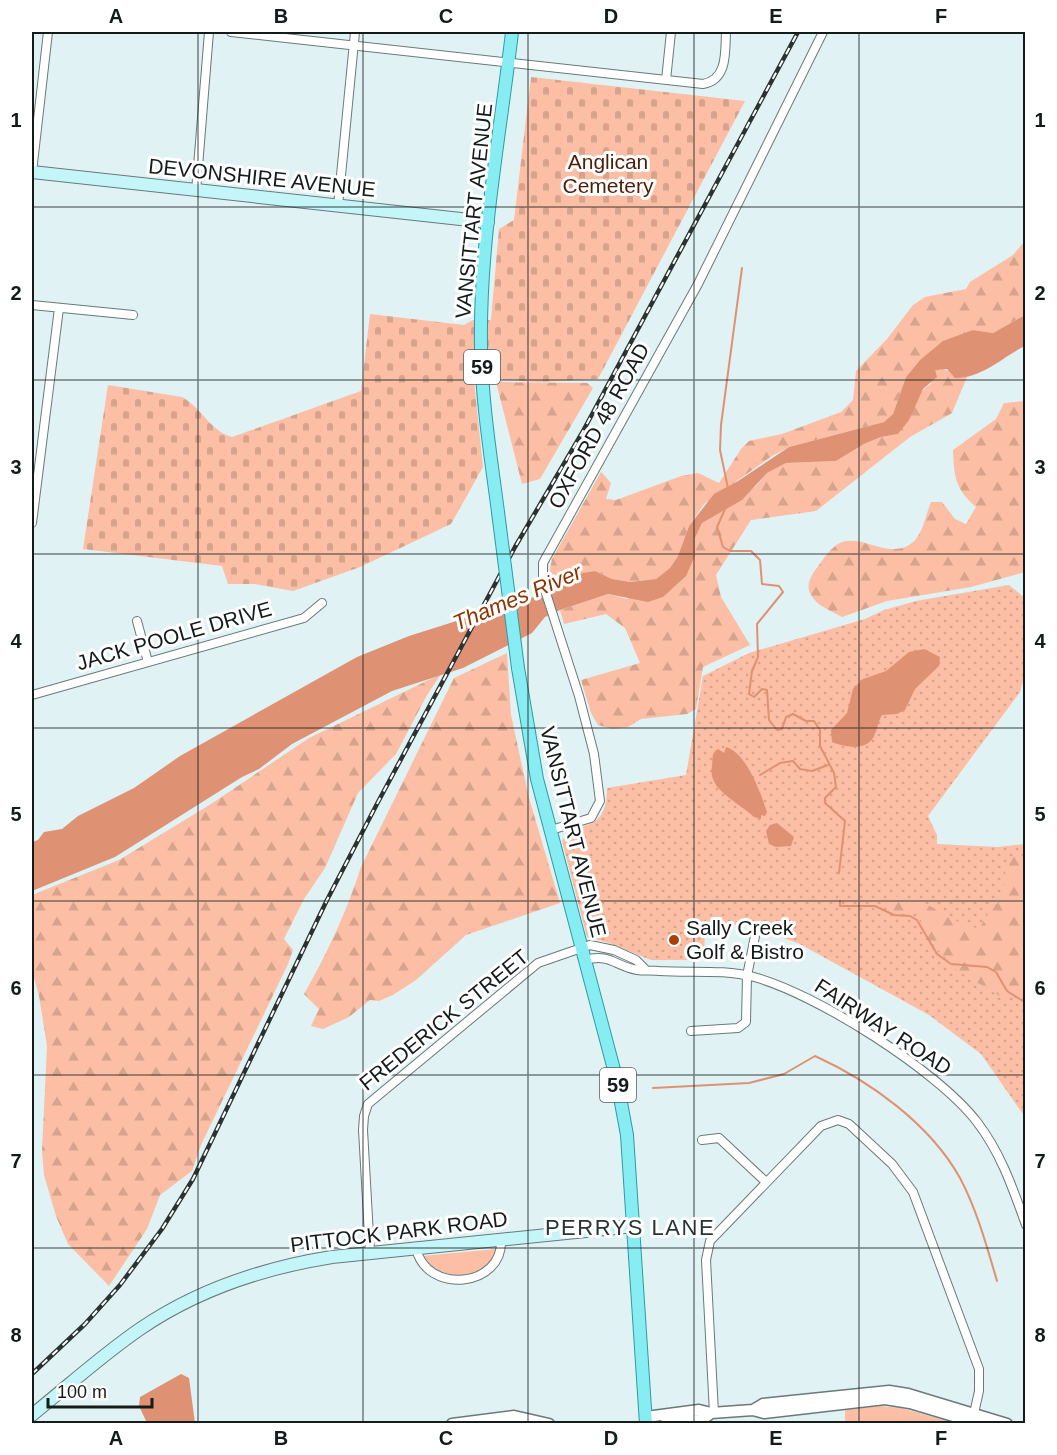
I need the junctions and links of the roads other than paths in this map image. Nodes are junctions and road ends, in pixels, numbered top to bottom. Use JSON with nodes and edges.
{"nodes":[{"id":1,"x":48,"y":32,"type":"edge"},
{"id":2,"x":209,"y":32,"type":"edge"},
{"id":3,"x":231,"y":32,"type":"edge"},
{"id":4,"x":356,"y":32,"type":"edge"},
{"id":5,"x":512,"y":32,"type":"edge"},
{"id":6,"x":671,"y":32,"type":"edge"},
{"id":7,"x":726,"y":32,"type":"edge"},
{"id":8,"x":823,"y":32,"type":"edge"},
{"id":9,"x":354,"y":44,"type":"junction"},
{"id":10,"x":508,"y":63,"type":"junction"},
{"id":11,"x":666,"y":80,"type":"junction"},
{"id":12,"x":32,"y":172,"type":"edge"},
{"id":13,"x":196,"y":191,"type":"junction"},
{"id":14,"x":338,"y":206,"type":"junction"},
{"id":15,"x":488,"y":222,"type":"junction"},
{"id":16,"x":32,"y":305,"type":"edge"},
{"id":17,"x":59,"y":308,"type":"junction"},
{"id":18,"x":133,"y":315,"type":"dead end"},
{"id":19,"x":32,"y":523,"type":"edge"},
{"id":20,"x":322,"y":603,"type":"dead end"},
{"id":21,"x":137,"y":621,"type":"dead end"},
{"id":22,"x":148,"y":662,"type":"junction"},
{"id":23,"x":32,"y":695,"type":"edge"},
{"id":24,"x":551,"y":830,"type":"junction"},
{"id":25,"x":756,"y":932,"type":"dead end"},
{"id":26,"x":584,"y":954,"type":"junction"},
{"id":27,"x":645,"y":969,"type":"junction"},
{"id":28,"x":747,"y":976,"type":"junction"},
{"id":29,"x":691,"y":1031,"type":"dead end"},
{"id":30,"x":702,"y":1140,"type":"dead end"},
{"id":31,"x":766,"y":1182,"type":"junction"},
{"id":32,"x":1026,"y":1225,"type":"edge"},
{"id":33,"x":635,"y":1226,"type":"junction"},
{"id":34,"x":501,"y":1239,"type":"junction"},
{"id":35,"x":416,"y":1248,"type":"junction"},
{"id":36,"x":370,"y":1253,"type":"junction"},
{"id":37,"x":713,"y":1413,"type":"junction"},
{"id":38,"x":32,"y":1415,"type":"edge"},
{"id":39,"x":975,"y":1419,"type":"edge"},
{"id":40,"x":646,"y":1420,"type":"edge"},
{"id":41,"x":452,"y":1424,"type":"edge"},
{"id":42,"x":549,"y":1424,"type":"edge"},
{"id":43,"x":665,"y":1424,"type":"edge"},
{"id":44,"x":1007,"y":1424,"type":"edge"}],
"edges":[{"from":1,"to":12,"type":"street"},
{"from":2,"to":13,"type":"street"},
{"from":3,"to":9,"type":"street"},
{"from":4,"to":9,"type":"street"},
{"from":5,"to":10,"type":"main road","name":"VANSITTART AVENUE","number":"59"},
{"from":6,"to":11,"type":"street"},
{"from":7,"to":11,"type":"street"},
{"from":8,"to":24,"type":"street","name":"OXFORD 48 ROAD"},
{"from":9,"to":10,"type":"street"},
{"from":9,"to":14,"type":"street"},
{"from":10,"to":11,"type":"street"},
{"from":10,"to":15,"type":"main road","name":"VANSITTART AVENUE","number":"59"},
{"from":12,"to":13,"type":"main road","name":"DEVONSHIRE AVENUE"},
{"from":13,"to":14,"type":"main road","name":"DEVONSHIRE AVENUE"},
{"from":14,"to":15,"type":"main road","name":"DEVONSHIRE AVENUE"},
{"from":15,"to":24,"type":"main road","name":"VANSITTART AVENUE","number":"59","bridge":true},
{"from":16,"to":17,"type":"street"},
{"from":17,"to":18,"type":"street"},
{"from":17,"to":19,"type":"street"},
{"from":20,"to":22,"type":"street","name":"JACK POOLE DRIVE"},
{"from":21,"to":22,"type":"street"},
{"from":22,"to":23,"type":"street","name":"JACK POOLE DRIVE"},
{"from":24,"to":26,"type":"main road","name":"VANSITTART AVENUE","number":"59"},
{"from":25,"to":28,"type":"street"},
{"from":26,"to":27,"type":"street","name":"FAIRWAY ROAD"},
{"from":26,"to":27,"type":"street","name":"FAIRWAY ROAD"},
{"from":26,"to":33,"type":"main road","name":"VANSITTART AVENUE","number":"59"},
{"from":26,"to":36,"type":"street","name":"FREDERICK STREET"},
{"from":27,"to":28,"type":"street","name":"FAIRWAY ROAD"},
{"from":28,"to":29,"type":"street"},
{"from":28,"to":32,"type":"street","name":"FAIRWAY ROAD"},
{"from":30,"to":31,"type":"street"},
{"from":31,"to":37,"type":"street"},
{"from":31,"to":39,"type":"street"},
{"from":33,"to":34,"type":"main road","name":"PITTOCK PARK ROAD"},
{"from":33,"to":40,"type":"main road","name":"VANSITTART AVENUE","number":"59"},
{"from":34,"to":35,"type":"main road","name":"PITTOCK PARK ROAD"},
{"from":34,"to":35,"type":"street"},
{"from":35,"to":36,"type":"main road","name":"PITTOCK PARK ROAD"},
{"from":36,"to":38,"type":"main road","name":"PITTOCK PARK ROAD"},
{"from":37,"to":39,"type":"street"},
{"from":37,"to":40,"type":"street"},
{"from":37,"to":43,"type":"street"},
{"from":39,"to":44,"type":"street"},
{"from":41,"to":42,"type":"street"}]}
